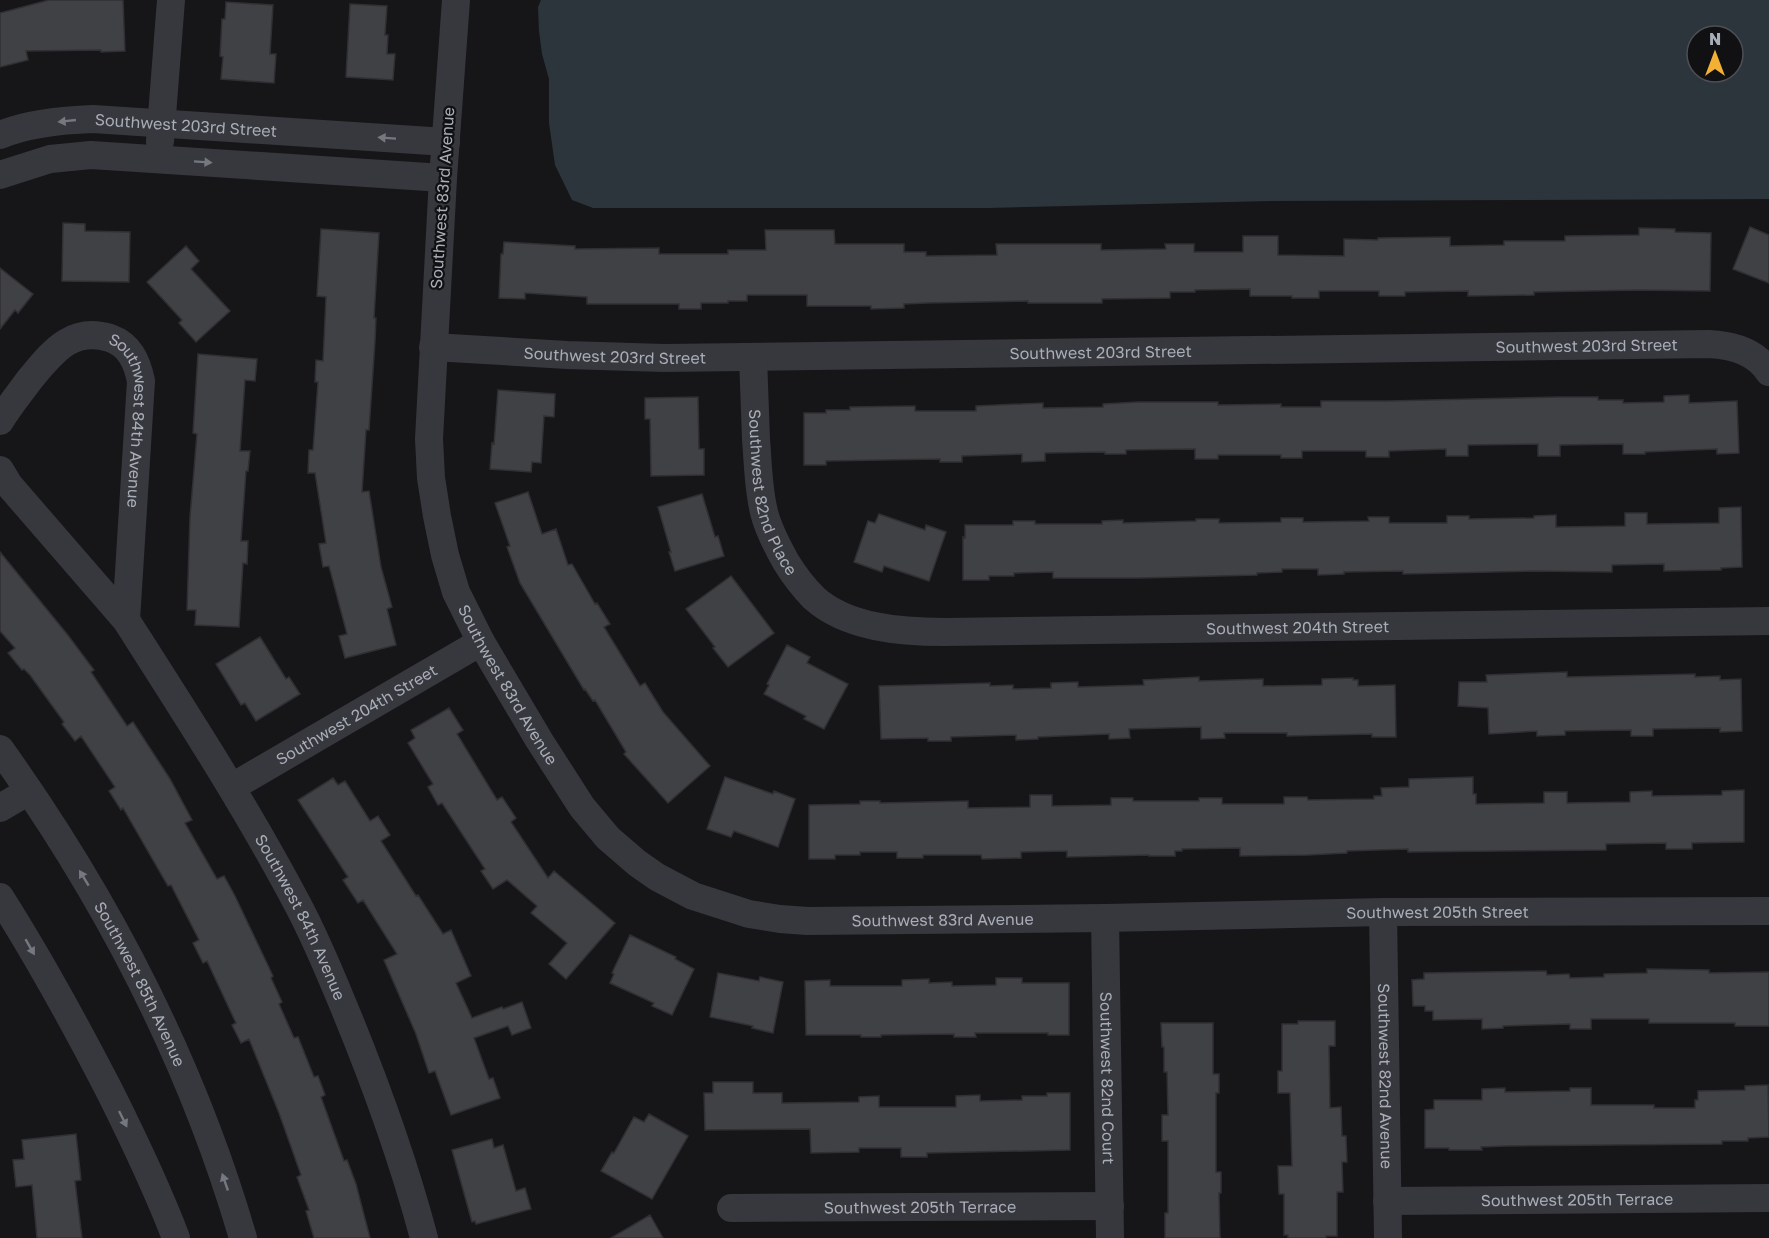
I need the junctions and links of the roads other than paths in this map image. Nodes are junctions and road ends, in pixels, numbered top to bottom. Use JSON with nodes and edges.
{"nodes":[{"id":1,"x":171,"y":0,"type":"edge"},
{"id":2,"x":456,"y":0,"type":"edge"},
{"id":3,"x":161,"y":124,"type":"junction"},
{"id":4,"x":0,"y":135,"type":"edge"},
{"id":5,"x":446,"y":142,"type":"junction"},
{"id":6,"x":158,"y":159,"type":"junction"},
{"id":7,"x":0,"y":175,"type":"edge"},
{"id":8,"x":443,"y":178,"type":"junction"},
{"id":9,"x":433,"y":347,"type":"junction"},
{"id":10,"x":753,"y":357,"type":"junction"},
{"id":11,"x":1766,"y":367,"type":"edge"},
{"id":12,"x":0,"y":421,"type":"edge"},
{"id":13,"x":0,"y":470,"type":"edge"},
{"id":14,"x":831,"y":610,"type":"joint"},
{"id":15,"x":126,"y":620,"type":"junction"},
{"id":16,"x":1769,"y":621,"type":"edge"},
{"id":17,"x":481,"y":642,"type":"junction"},
{"id":18,"x":0,"y":749,"type":"edge"},
{"id":19,"x":232,"y":787,"type":"junction"},
{"id":20,"x":29,"y":791,"type":"junction"},
{"id":21,"x":0,"y":808,"type":"edge"},
{"id":22,"x":0,"y":897,"type":"edge"},
{"id":23,"x":1769,"y":911,"type":"edge"},
{"id":24,"x":1383,"y":912,"type":"junction"},
{"id":25,"x":1105,"y":918,"type":"junction"},
{"id":26,"x":1769,"y":1198,"type":"edge"},
{"id":27,"x":1387,"y":1201,"type":"junction"},
{"id":28,"x":1110,"y":1206,"type":"junction"},
{"id":29,"x":731,"y":1208,"type":"dead end"},
{"id":30,"x":176,"y":1238,"type":"edge"},
{"id":31,"x":243,"y":1238,"type":"edge"},
{"id":32,"x":424,"y":1238,"type":"edge"},
{"id":33,"x":1110,"y":1238,"type":"edge"},
{"id":34,"x":1388,"y":1238,"type":"edge"}],
"edges":[{"from":1,"to":3,"type":"street"},
{"from":2,"to":5,"type":"street","name":"Southwest 83rd Avenue"},
{"from":3,"to":4,"type":"street","name":"Southwest 203rd Street","one_way":true},
{"from":5,"to":3,"type":"street","name":"Southwest 203rd Street","one_way":true},
{"from":3,"to":6,"type":"street"},
{"from":5,"to":8,"type":"street","name":"Southwest 83rd Avenue"},
{"from":6,"to":7,"type":"street"},
{"from":6,"to":8,"type":"street","one_way":true},
{"from":8,"to":9,"type":"street","name":"Southwest 83rd Avenue"},
{"from":9,"to":10,"type":"street","name":"Southwest 203rd Street"},
{"from":9,"to":17,"type":"street","name":"Southwest 83rd Avenue"},
{"from":10,"to":11,"type":"street","name":"Southwest 203rd Street"},
{"from":10,"to":14,"type":"street","name":"Southwest 82nd Place"},
{"from":12,"to":15,"type":"street","name":"Southwest 84th Avenue"},
{"from":13,"to":15,"type":"street","name":"Southwest 84th Avenue"},
{"from":14,"to":16,"type":"street","name":"Southwest 204th Street"},
{"from":15,"to":19,"type":"street","name":"Southwest 84th Avenue"},
{"from":17,"to":19,"type":"street","name":"Southwest 204th Street"},
{"from":17,"to":25,"type":"street","name":"Southwest 83rd Avenue"},
{"from":18,"to":20,"type":"street","name":"Southwest 85th Avenue"},
{"from":19,"to":32,"type":"street","name":"Southwest 84th Avenue"},
{"from":20,"to":21,"type":"street"},
{"from":31,"to":20,"type":"street","name":"Southwest 85th Avenue","one_way":true},
{"from":22,"to":30,"type":"street","one_way":true},
{"from":23,"to":24,"type":"street","name":"Southwest 205th Street"},
{"from":24,"to":25,"type":"street","name":"Southwest 205th Street"},
{"from":24,"to":27,"type":"street","name":"Southwest 82nd Avenue"},
{"from":25,"to":28,"type":"street","name":"Southwest 82nd Court"},
{"from":26,"to":27,"type":"street","name":"Southwest 205th Terrace"},
{"from":27,"to":34,"type":"street","name":"Southwest 82nd Avenue"},
{"from":28,"to":29,"type":"street","name":"Southwest 205th Terrace"},
{"from":28,"to":33,"type":"street","name":"Southwest 82nd Court"}]}
